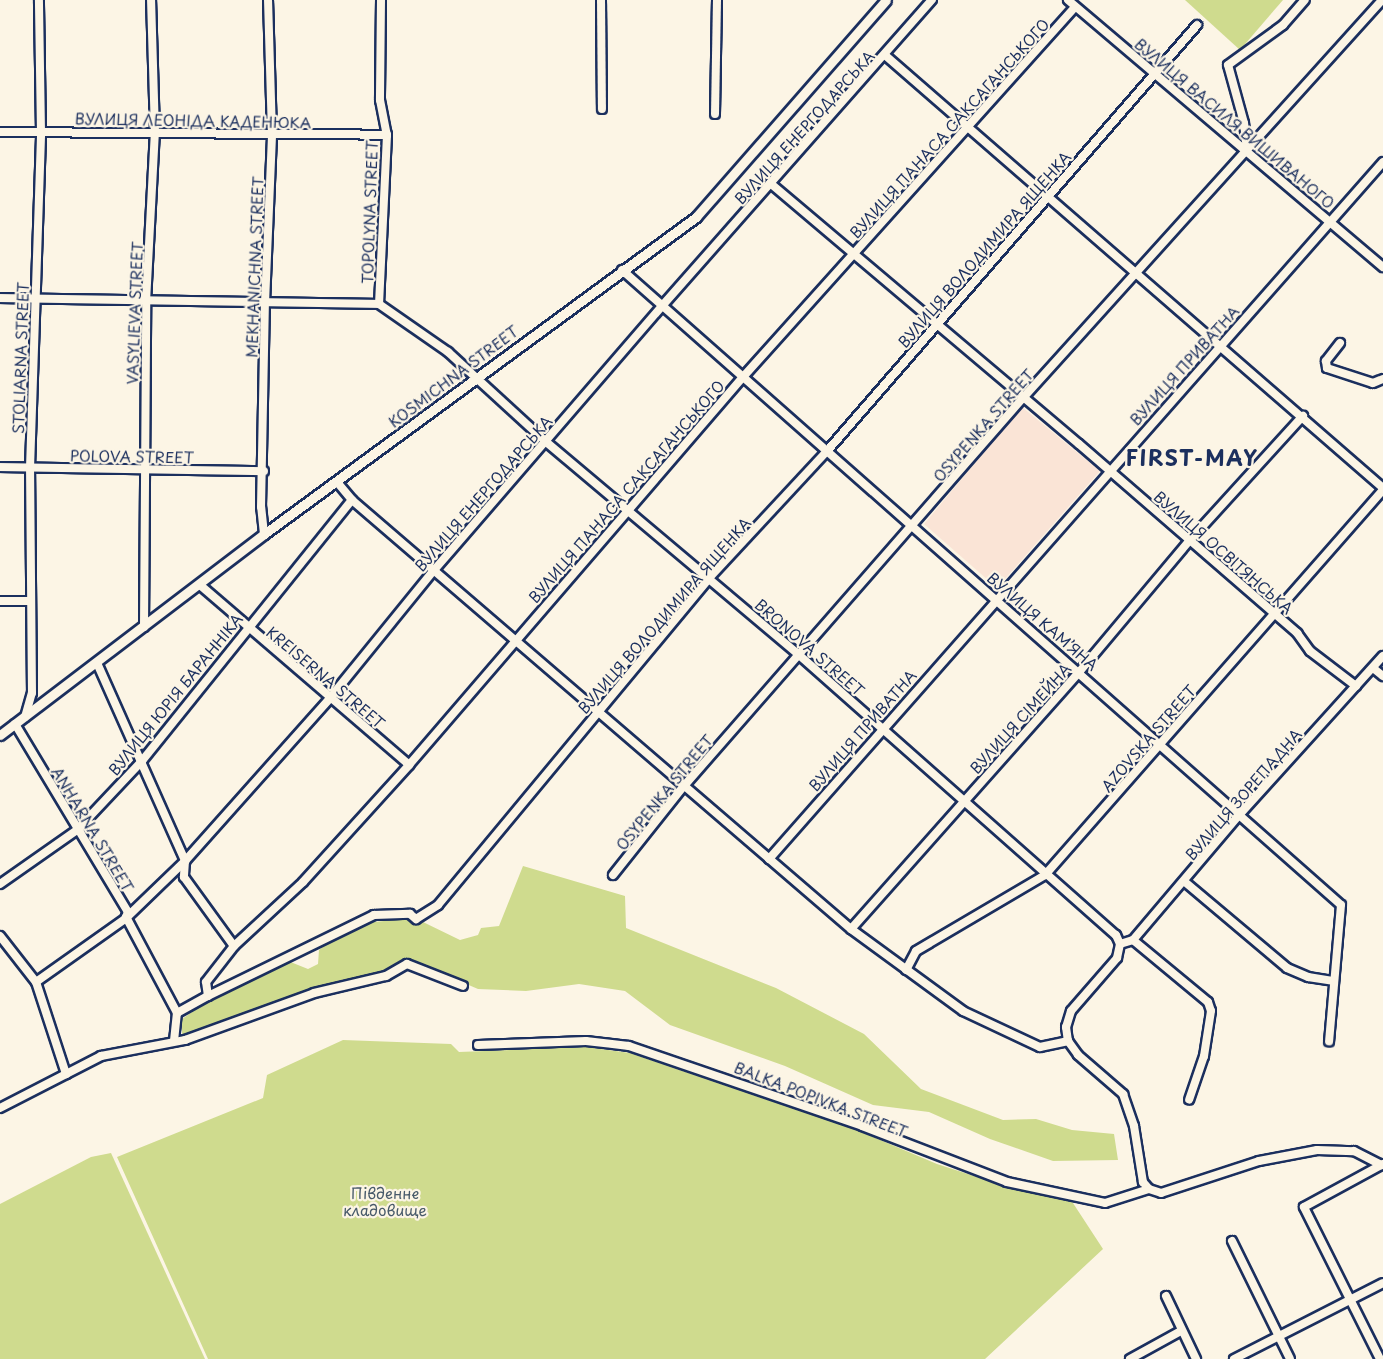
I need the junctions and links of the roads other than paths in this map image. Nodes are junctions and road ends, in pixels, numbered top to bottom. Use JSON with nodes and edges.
{"nodes":[{"id":1,"x":39,"y":0,"type":"edge"},
{"id":2,"x":151,"y":0,"type":"edge"},
{"id":3,"x":268,"y":0,"type":"edge"},
{"id":4,"x":381,"y":0,"type":"edge"},
{"id":5,"x":602,"y":0,"type":"edge"},
{"id":6,"x":717,"y":0,"type":"edge"},
{"id":7,"x":886,"y":0,"type":"edge"},
{"id":8,"x":932,"y":0,"type":"edge"},
{"id":9,"x":1068,"y":0,"type":"edge"},
{"id":10,"x":1305,"y":0,"type":"edge"},
{"id":11,"x":1382,"y":0,"type":"edge"},
{"id":12,"x":1075,"y":7,"type":"junction"},
{"id":13,"x":1197,"y":25,"type":"dead end"},
{"id":14,"x":886,"y":56,"type":"junction"},
{"id":15,"x":1157,"y":73,"type":"junction"},
{"id":16,"x":602,"y":110,"type":"dead end"},
{"id":17,"x":715,"y":114,"type":"dead end"},
{"id":18,"x":969,"y":128,"type":"junction"},
{"id":19,"x":0,"y":132,"type":"edge"},
{"id":20,"x":41,"y":132,"type":"junction"},
{"id":21,"x":155,"y":134,"type":"junction"},
{"id":22,"x":272,"y":134,"type":"junction"},
{"id":23,"x":387,"y":135,"type":"junction"},
{"id":24,"x":1247,"y":150,"type":"junction"},
{"id":25,"x":1383,"y":162,"type":"edge"},
{"id":26,"x":770,"y":183,"type":"junction"},
{"id":27,"x":1048,"y":195,"type":"junction"},
{"id":28,"x":1330,"y":221,"type":"junction"},
{"id":29,"x":855,"y":253,"type":"junction"},
{"id":30,"x":1383,"y":267,"type":"edge"},
{"id":31,"x":622,"y":270,"type":"junction"},
{"id":32,"x":1136,"y":270,"type":"junction"},
{"id":33,"x":0,"y":298,"type":"edge"},
{"id":34,"x":35,"y":299,"type":"junction"},
{"id":35,"x":146,"y":302,"type":"junction"},
{"id":36,"x":265,"y":303,"type":"junction"},
{"id":37,"x":379,"y":304,"type":"junction"},
{"id":38,"x":662,"y":306,"type":"junction"},
{"id":39,"x":937,"y":322,"type":"junction"},
{"id":40,"x":1340,"y":343,"type":"dead end"},
{"id":41,"x":1219,"y":346,"type":"junction"},
{"id":42,"x":743,"y":377,"type":"junction"},
{"id":43,"x":475,"y":378,"type":"junction"},
{"id":44,"x":1383,"y":379,"type":"edge"},
{"id":45,"x":1022,"y":399,"type":"junction"},
{"id":46,"x":1303,"y":416,"type":"junction"},
{"id":47,"x":545,"y":441,"type":"junction"},
{"id":48,"x":828,"y":450,"type":"junction"},
{"id":49,"x":0,"y":467,"type":"edge"},
{"id":50,"x":30,"y":468,"type":"junction"},
{"id":51,"x":144,"y":469,"type":"junction"},
{"id":52,"x":1108,"y":470,"type":"junction"},
{"id":53,"x":264,"y":471,"type":"junction"},
{"id":54,"x":337,"y":482,"type":"junction"},
{"id":55,"x":1383,"y":489,"type":"edge"},
{"id":56,"x":352,"y":500,"type":"junction"},
{"id":57,"x":627,"y":510,"type":"junction"},
{"id":58,"x":915,"y":525,"type":"junction"},
{"id":59,"x":264,"y":534,"type":"junction"},
{"id":60,"x":1190,"y":540,"type":"junction"},
{"id":61,"x":435,"y":569,"type":"junction"},
{"id":62,"x":709,"y":578,"type":"junction"},
{"id":63,"x":200,"y":585,"type":"junction"},
{"id":64,"x":996,"y":597,"type":"junction"},
{"id":65,"x":0,"y":601,"type":"edge"},
{"id":66,"x":31,"y":601,"type":"junction"},
{"id":67,"x":1273,"y":613,"type":"junction"},
{"id":68,"x":144,"y":627,"type":"junction"},
{"id":69,"x":246,"y":628,"type":"junction"},
{"id":70,"x":515,"y":639,"type":"junction"},
{"id":71,"x":798,"y":654,"type":"junction"},
{"id":72,"x":1383,"y":656,"type":"edge"},
{"id":73,"x":97,"y":663,"type":"junction"},
{"id":74,"x":1373,"y":668,"type":"junction"},
{"id":75,"x":1080,"y":671,"type":"junction"},
{"id":76,"x":1383,"y":676,"type":"edge"},
{"id":77,"x":1356,"y":686,"type":"junction"},
{"id":78,"x":330,"y":698,"type":"junction"},
{"id":79,"x":598,"y":711,"type":"junction"},
{"id":80,"x":25,"y":717,"type":"junction"},
{"id":81,"x":15,"y":724,"type":"junction"},
{"id":82,"x":882,"y":728,"type":"junction"},
{"id":83,"x":0,"y":735,"type":"edge"},
{"id":84,"x":1161,"y":745,"type":"junction"},
{"id":85,"x":141,"y":761,"type":"junction"},
{"id":86,"x":409,"y":765,"type":"junction"},
{"id":87,"x":683,"y":787,"type":"junction"},
{"id":88,"x":964,"y":802,"type":"junction"},
{"id":89,"x":1240,"y":814,"type":"junction"},
{"id":90,"x":77,"y":830,"type":"junction"},
{"id":91,"x":769,"y":859,"type":"junction"},
{"id":92,"x":184,"y":861,"type":"junction"},
{"id":93,"x":613,"y":875,"type":"dead end"},
{"id":94,"x":1045,"y":875,"type":"junction"},
{"id":95,"x":1185,"y":882,"type":"junction"},
{"id":96,"x":0,"y":884,"type":"edge"},
{"id":97,"x":126,"y":917,"type":"junction"},
{"id":98,"x":851,"y":929,"type":"junction"},
{"id":99,"x":0,"y":936,"type":"edge"},
{"id":100,"x":1133,"y":940,"type":"junction"},
{"id":101,"x":1120,"y":944,"type":"junction"},
{"id":102,"x":234,"y":946,"type":"junction"},
{"id":103,"x":906,"y":970,"type":"junction"},
{"id":104,"x":1333,"y":981,"type":"junction"},
{"id":105,"x":36,"y":982,"type":"junction"},
{"id":106,"x":463,"y":986,"type":"dead end"},
{"id":107,"x":208,"y":996,"type":"junction"},
{"id":108,"x":177,"y":1013,"type":"junction"},
{"id":109,"x":174,"y":1041,"type":"junction"},
{"id":110,"x":1068,"y":1041,"type":"junction"},
{"id":111,"x":1329,"y":1041,"type":"dead end"},
{"id":112,"x":478,"y":1045,"type":"dead end"},
{"id":113,"x":66,"y":1074,"type":"junction"},
{"id":114,"x":1189,"y":1100,"type":"dead end"},
{"id":115,"x":0,"y":1108,"type":"edge"},
{"id":116,"x":1383,"y":1165,"type":"edge"},
{"id":117,"x":1149,"y":1189,"type":"junction"},
{"id":118,"x":1232,"y":1241,"type":"dead end"},
{"id":119,"x":1383,"y":1284,"type":"edge"},
{"id":120,"x":1166,"y":1296,"type":"dead end"},
{"id":121,"x":1350,"y":1299,"type":"junction"},
{"id":122,"x":1181,"y":1331,"type":"junction"},
{"id":123,"x":1278,"y":1337,"type":"junction"},
{"id":124,"x":1130,"y":1359,"type":"edge"},
{"id":125,"x":1196,"y":1359,"type":"edge"},
{"id":126,"x":1234,"y":1359,"type":"edge"},
{"id":127,"x":1290,"y":1359,"type":"edge"},
{"id":128,"x":1380,"y":1359,"type":"edge"}],
"edges":[{"from":1,"to":20,"type":"street","name":"STOLIARNA STREET"},
{"from":2,"to":21,"type":"street","name":"VASYLIEVA STREET"},
{"from":3,"to":22,"type":"street","name":"MEKHANICHNA STREET"},
{"from":4,"to":23,"type":"street","name":"TOPOLYNA STREET"},
{"from":5,"to":16,"type":"street"},
{"from":6,"to":17,"type":"street"},
{"from":7,"to":31,"type":"main road","name":"KOSMICHNA STREET"},
{"from":8,"to":14,"type":"street","name":"ВУЛИЦЯ ЕНЕРГОДАРСЬКА"},
{"from":9,"to":12,"type":"street","name":"ВУЛИЦЯ ВАСИЛЯ ВИШИВАНОГО"},
{"from":10,"to":24,"type":"street"},
{"from":11,"to":24,"type":"street","name":"OSYPENKA STREET"},
{"from":12,"to":15,"type":"street","name":"ВУЛИЦЯ ВАСИЛЯ ВИШИВАНОГО"},
{"from":12,"to":18,"type":"street","name":"ВУЛИЦЯ ПАНАСА САКСАГАНСЬКОГО"},
{"from":13,"to":15,"type":"street","name":"ВУЛИЦЯ ВОЛОДИМИРА ЯЩЕНКА"},
{"from":14,"to":18,"type":"street"},
{"from":14,"to":26,"type":"street","name":"ВУЛИЦЯ ЕНЕРГОДАРСЬКА"},
{"from":15,"to":24,"type":"street","name":"ВУЛИЦЯ ВАСИЛЯ ВИШИВАНОГО"},
{"from":15,"to":27,"type":"street","name":"ВУЛИЦЯ ВОЛОДИМИРА ЯЩЕНКА"},
{"from":18,"to":27,"type":"street"},
{"from":18,"to":29,"type":"street","name":"ВУЛИЦЯ ПАНАСА САКСАГАНСЬКОГО"},
{"from":19,"to":20,"type":"street","name":"ВУЛИЦЯ ЛЕОНІДА КАДЕНЮКА"},
{"from":20,"to":21,"type":"street","name":"ВУЛИЦЯ ЛЕОНІДА КАДЕНЮКА"},
{"from":20,"to":34,"type":"street","name":"STOLIARNA STREET"},
{"from":21,"to":22,"type":"street","name":"ВУЛИЦЯ ЛЕОНІДА КАДЕНЮКА"},
{"from":21,"to":35,"type":"street","name":"VASYLIEVA STREET"},
{"from":22,"to":23,"type":"street","name":"ВУЛИЦЯ ЛЕОНІДА КАДЕНЮКА"},
{"from":22,"to":36,"type":"street","name":"MEKHANICHNA STREET"},
{"from":23,"to":37,"type":"street","name":"TOPOLYNA STREET"},
{"from":24,"to":28,"type":"street","name":"ВУЛИЦЯ ВАСИЛЯ ВИШИВАНОГО"},
{"from":24,"to":32,"type":"street","name":"OSYPENKA STREET"},
{"from":25,"to":28,"type":"street","name":"ВУЛИЦЯ ПРИВАТНА"},
{"from":26,"to":29,"type":"street","name":"ВУЛИЦЯ ОСВІТЯНСЬКА"},
{"from":26,"to":38,"type":"street","name":"ВУЛИЦЯ ЕНЕРГОДАРСЬКА"},
{"from":27,"to":32,"type":"street"},
{"from":27,"to":39,"type":"street","name":"ВУЛИЦЯ ВОЛОДИМИРА ЯЩЕНКА"},
{"from":28,"to":30,"type":"street","name":"ВУЛИЦЯ ВАСИЛЯ ВИШИВАНОГО"},
{"from":28,"to":41,"type":"street","name":"ВУЛИЦЯ ПРИВАТНА"},
{"from":29,"to":39,"type":"street","name":"ВУЛИЦЯ ОСВІТЯНСЬКА"},
{"from":29,"to":42,"type":"street","name":"ВУЛИЦЯ ПАНАСА САКСАГАНСЬКОГО"},
{"from":31,"to":38,"type":"street","name":"ВУЛИЦЯ КАМ’ЯНА"},
{"from":31,"to":43,"type":"main road","name":"KOSMICHNA STREET"},
{"from":32,"to":41,"type":"street"},
{"from":32,"to":45,"type":"street","name":"OSYPENKA STREET"},
{"from":33,"to":34,"type":"street"},
{"from":34,"to":35,"type":"street"},
{"from":34,"to":50,"type":"street","name":"STOLIARNA STREET"},
{"from":35,"to":36,"type":"street"},
{"from":35,"to":51,"type":"street","name":"VASYLIEVA STREET"},
{"from":36,"to":37,"type":"street"},
{"from":36,"to":53,"type":"street","name":"MEKHANICHNA STREET"},
{"from":37,"to":43,"type":"street","name":"TOPOLYNA STREET"},
{"from":38,"to":42,"type":"street","name":"ВУЛИЦЯ КАМ’ЯНА"},
{"from":38,"to":47,"type":"street","name":"ВУЛИЦЯ ЕНЕРГОДАРСЬКА"},
{"from":39,"to":45,"type":"street","name":"ВУЛИЦЯ ОСВІТЯНСЬКА"},
{"from":39,"to":48,"type":"street","name":"ВУЛИЦЯ ВОЛОДИМИРА ЯЩЕНКА"},
{"from":40,"to":44,"type":"street"},
{"from":41,"to":46,"type":"street"},
{"from":41,"to":52,"type":"street","name":"ВУЛИЦЯ ПРИВАТНА"},
{"from":42,"to":48,"type":"street","name":"ВУЛИЦЯ КАМ’ЯНА"},
{"from":42,"to":57,"type":"street","name":"ВУЛИЦЯ ПАНАСА САКСАГАНСЬКОГО"},
{"from":43,"to":47,"type":"street","name":"BRONOVA STREET"},
{"from":43,"to":54,"type":"main road","name":"KOSMICHNA STREET"},
{"from":45,"to":52,"type":"street","name":"ВУЛИЦЯ ОСВІТЯНСЬКА"},
{"from":45,"to":58,"type":"street","name":"OSYPENKA STREET"},
{"from":46,"to":55,"type":"street"},
{"from":46,"to":60,"type":"street","name":"ВУЛИЦЯ СІМЕЙНА"},
{"from":47,"to":57,"type":"street","name":"BRONOVA STREET"},
{"from":47,"to":61,"type":"street","name":"ВУЛИЦЯ ЕНЕРГОДАРСЬКА"},
{"from":48,"to":58,"type":"street","name":"ВУЛИЦЯ КАМ’ЯНА"},
{"from":48,"to":62,"type":"street","name":"ВУЛИЦЯ ВОЛОДИМИРА ЯЩЕНКА"},
{"from":49,"to":50,"type":"street","name":"POLOVA STREET"},
{"from":50,"to":51,"type":"street","name":"POLOVA STREET"},
{"from":50,"to":66,"type":"street","name":"STOLIARNA STREET"},
{"from":51,"to":53,"type":"street","name":"POLOVA STREET"},
{"from":51,"to":68,"type":"street","name":"VASYLIEVA STREET"},
{"from":52,"to":60,"type":"street","name":"ВУЛИЦЯ ОСВІТЯНСЬКА"},
{"from":52,"to":64,"type":"street","name":"ВУЛИЦЯ ПРИВАТНА"},
{"from":53,"to":59,"type":"street","name":"MEKHANICHNA STREET"},
{"from":54,"to":56,"type":"street"},
{"from":54,"to":59,"type":"main road","name":"KOSMICHNA STREET"},
{"from":55,"to":67,"type":"street","name":"AZOVSKA STREET"},
{"from":56,"to":61,"type":"street"},
{"from":56,"to":69,"type":"street","name":"ВУЛИЦЯ ЮРІЯ БАРАННІКА"},
{"from":57,"to":62,"type":"street","name":"BRONOVA STREET"},
{"from":57,"to":70,"type":"street","name":"ВУЛИЦЯ ПАНАСА САКСАГАНСЬКОГО"},
{"from":58,"to":64,"type":"street","name":"ВУЛИЦЯ КАМ’ЯНА"},
{"from":58,"to":71,"type":"street","name":"OSYPENKA STREET"},
{"from":59,"to":63,"type":"main road","name":"KOSMICHNA STREET"},
{"from":60,"to":67,"type":"street","name":"ВУЛИЦЯ ОСВІТЯНСЬКА"},
{"from":60,"to":75,"type":"street","name":"ВУЛИЦЯ СІМЕЙНА"},
{"from":61,"to":70,"type":"street"},
{"from":61,"to":78,"type":"street","name":"ВУЛИЦЯ ЕНЕРГОДАРСЬКА"},
{"from":62,"to":71,"type":"street","name":"BRONOVA STREET"},
{"from":62,"to":79,"type":"street","name":"ВУЛИЦЯ ВОЛОДИМИРА ЯЩЕНКА"},
{"from":63,"to":68,"type":"main road","name":"KOSMICHNA STREET"},
{"from":63,"to":69,"type":"street","name":"KREISERNA STREET"},
{"from":64,"to":75,"type":"street","name":"ВУЛИЦЯ КАМ’ЯНА"},
{"from":64,"to":82,"type":"street","name":"ВУЛИЦЯ ПРИВАТНА"},
{"from":65,"to":66,"type":"street"},
{"from":66,"to":80,"type":"street","name":"STOLIARNA STREET"},
{"from":67,"to":77,"type":"street","name":"ВУЛИЦЯ ОСВІТЯНСЬКА"},
{"from":67,"to":84,"type":"street","name":"AZOVSKA STREET"},
{"from":68,"to":73,"type":"main road","name":"KOSMICHNA STREET"},
{"from":69,"to":78,"type":"street","name":"KREISERNA STREET"},
{"from":69,"to":85,"type":"street","name":"ВУЛИЦЯ ЮРІЯ БАРАННІКА"},
{"from":70,"to":79,"type":"street"},
{"from":70,"to":86,"type":"street","name":"ВУЛИЦЯ ПАНАСА САКСАГАНСЬКОГО"},
{"from":71,"to":82,"type":"street","name":"BRONOVA STREET"},
{"from":71,"to":87,"type":"street","name":"OSYPENKA STREET"},
{"from":72,"to":74,"type":"street","name":"ВУЛИЦЯ ЗОРЕПАДНА"},
{"from":73,"to":80,"type":"main road","name":"KOSMICHNA STREET"},
{"from":73,"to":85,"type":"street"},
{"from":74,"to":76,"type":"street"},
{"from":74,"to":77,"type":"street","name":"ВУЛИЦЯ ЗОРЕПАДНА"},
{"from":75,"to":84,"type":"street","name":"ВУЛИЦЯ КАМ’ЯНА"},
{"from":75,"to":88,"type":"street","name":"ВУЛИЦЯ СІМЕЙНА"},
{"from":77,"to":89,"type":"street","name":"ВУЛИЦЯ ЗОРЕПАДНА"},
{"from":78,"to":86,"type":"street","name":"KREISERNA STREET"},
{"from":78,"to":92,"type":"street","name":"ВУЛИЦЯ ЕНЕРГОДАРСЬКА"},
{"from":79,"to":87,"type":"street"},
{"from":79,"to":107,"type":"street","name":"ВУЛИЦЯ ВОЛОДИМИРА ЯЩЕНКА"},
{"from":80,"to":81,"type":"main road","name":"KOSMICHNA STREET"},
{"from":81,"to":83,"type":"main road","name":"KOSMICHNA STREET"},
{"from":81,"to":90,"type":"street","name":"ANHARNA STREET"},
{"from":82,"to":88,"type":"street","name":"BRONOVA STREET"},
{"from":82,"to":91,"type":"street","name":"ВУЛИЦЯ ПРИВАТНА"},
{"from":84,"to":89,"type":"street","name":"ВУЛИЦЯ КАМ’ЯНА"},
{"from":84,"to":94,"type":"street","name":"AZOVSKA STREET"},
{"from":85,"to":90,"type":"street","name":"ВУЛИЦЯ ЮРІЯ БАРАННІКА"},
{"from":85,"to":92,"type":"street"},
{"from":86,"to":102,"type":"street","name":"ВУЛИЦЯ ПАНАСА САКСАГАНСЬКОГО"},
{"from":87,"to":91,"type":"street"},
{"from":87,"to":93,"type":"street","name":"OSYPENKA STREET"},
{"from":88,"to":94,"type":"street","name":"BRONOVA STREET"},
{"from":88,"to":98,"type":"street","name":"ВУЛИЦЯ СІМЕЙНА"},
{"from":89,"to":95,"type":"street","name":"ВУЛИЦЯ ЗОРЕПАДНА"},
{"from":89,"to":104,"type":"street","name":"ВУЛИЦЯ КАМ’ЯНА"},
{"from":90,"to":96,"type":"street","name":"ВУЛИЦЯ ЮРІЯ БАРАННІКА"},
{"from":90,"to":97,"type":"street","name":"ANHARNA STREET"},
{"from":91,"to":98,"type":"street"},
{"from":92,"to":97,"type":"street","name":"ВУЛИЦЯ ЕНЕРГОДАРСЬКА"},
{"from":92,"to":102,"type":"street"},
{"from":94,"to":101,"type":"street","name":"BRONOVA STREET"},
{"from":94,"to":103,"type":"street","name":"AZOVSKA STREET"},
{"from":95,"to":100,"type":"street","name":"ВУЛИЦЯ ЗОРЕПАДНА"},
{"from":95,"to":104,"type":"street"},
{"from":97,"to":105,"type":"street","name":"ВУЛИЦЯ ЕНЕРГОДАРСЬКА"},
{"from":97,"to":108,"type":"street","name":"ANHARNA STREET"},
{"from":98,"to":103,"type":"street"},
{"from":99,"to":105,"type":"street"},
{"from":100,"to":101,"type":"street"},
{"from":100,"to":114,"type":"street"},
{"from":101,"to":110,"type":"street"},
{"from":102,"to":107,"type":"street","name":"ВУЛИЦЯ ПАНАСА САКСАГАНСЬКОГО"},
{"from":103,"to":110,"type":"street"},
{"from":104,"to":111,"type":"street","name":"ВУЛИЦЯ КАМ’ЯНА"},
{"from":105,"to":113,"type":"street"},
{"from":106,"to":109,"type":"street"},
{"from":107,"to":108,"type":"street","name":"ВУЛИЦЯ ВОЛОДИМИРА ЯЩЕНКА"},
{"from":108,"to":109,"type":"street"},
{"from":109,"to":113,"type":"street"},
{"from":110,"to":117,"type":"street"},
{"from":112,"to":117,"type":"street","name":"BALKA POPIVKA STREET"},
{"from":113,"to":115,"type":"street"},
{"from":116,"to":117,"type":"street","name":"BALKA POPIVKA STREET"},
{"from":116,"to":121,"type":"street"},
{"from":118,"to":123,"type":"street"},
{"from":119,"to":121,"type":"street"},
{"from":120,"to":122,"type":"street"},
{"from":121,"to":123,"type":"street"},
{"from":121,"to":128,"type":"street"},
{"from":122,"to":124,"type":"street"},
{"from":122,"to":125,"type":"street"},
{"from":123,"to":126,"type":"street"},
{"from":123,"to":127,"type":"street"}]}
